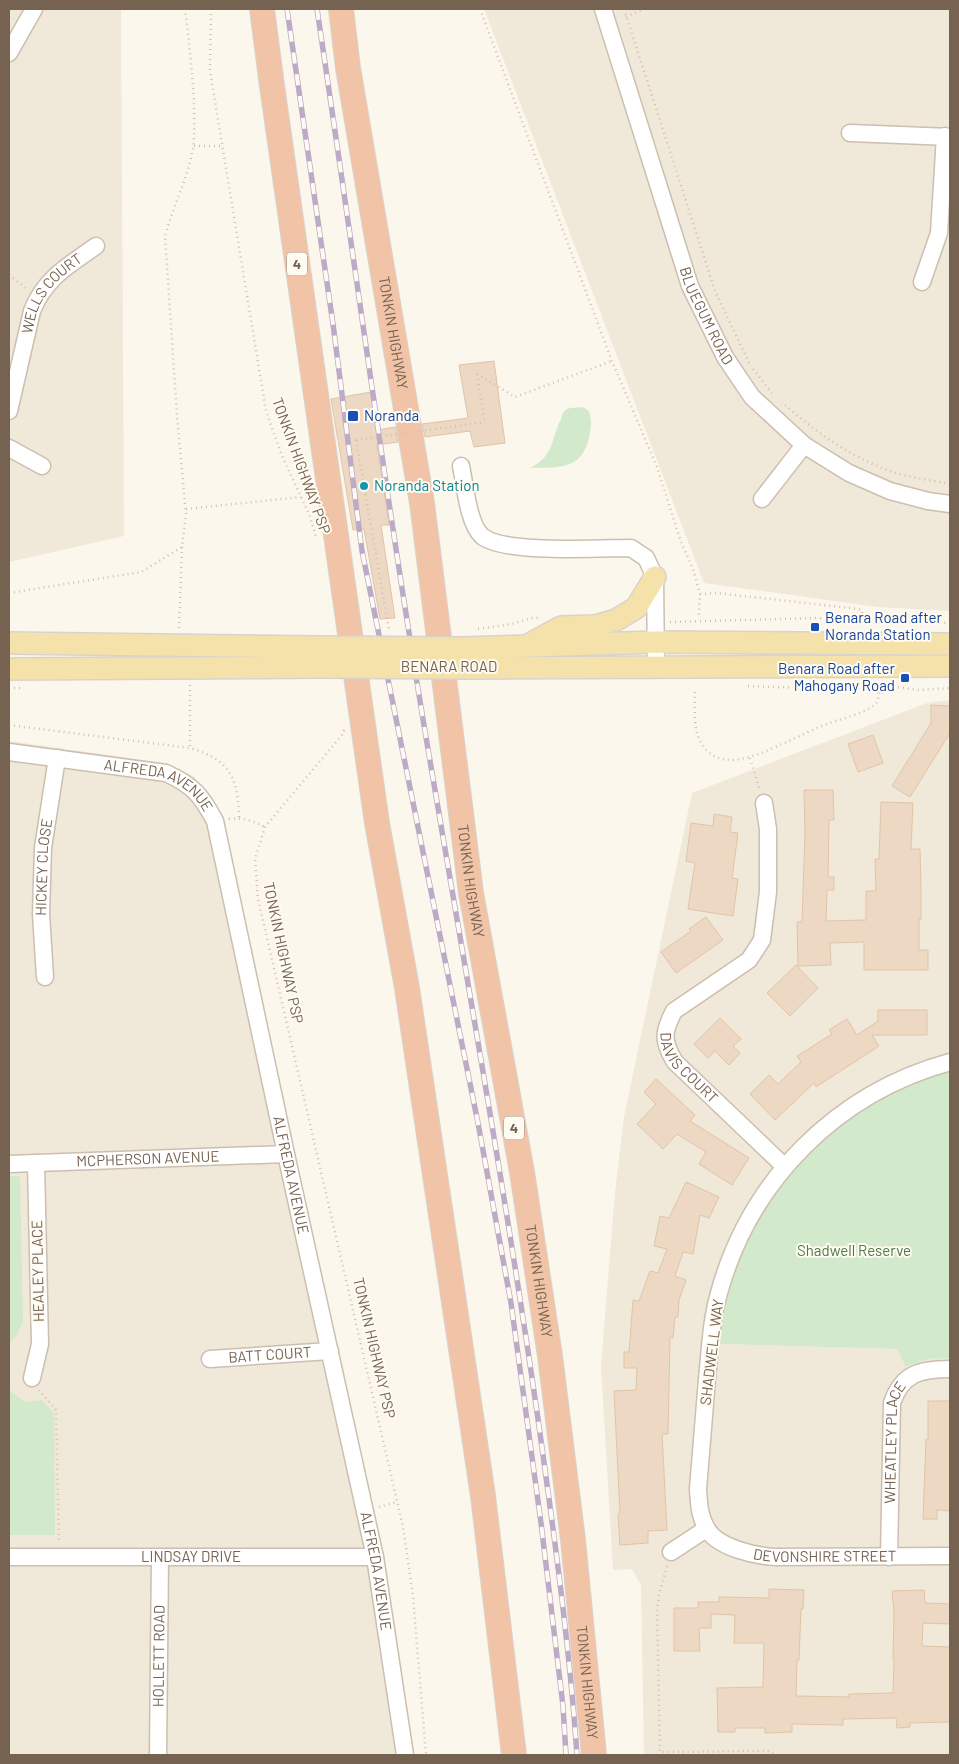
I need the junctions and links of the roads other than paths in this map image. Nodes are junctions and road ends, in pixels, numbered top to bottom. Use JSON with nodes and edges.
{"nodes":[{"id":1,"x":34,"y":9,"type":"edge"},
{"id":2,"x":262,"y":9,"type":"edge"},
{"id":3,"x":341,"y":9,"type":"edge"},
{"id":4,"x":604,"y":9,"type":"edge"},
{"id":5,"x":9,"y":53,"type":"edge"},
{"id":6,"x":850,"y":133,"type":"dead end"},
{"id":7,"x":948,"y":136,"type":"edge"},
{"id":8,"x":96,"y":246,"type":"dead end"},
{"id":9,"x":922,"y":282,"type":"dead end"},
{"id":10,"x":9,"y":411,"type":"edge"},
{"id":11,"x":804,"y":445,"type":"junction"},
{"id":12,"x":9,"y":448,"type":"edge"},
{"id":13,"x":42,"y":466,"type":"dead end"},
{"id":14,"x":461,"y":466,"type":"dead end"},
{"id":15,"x":762,"y":499,"type":"dead end"},
{"id":16,"x":950,"y":504,"type":"edge"},
{"id":17,"x":655,"y":577,"type":"junction"},
{"id":18,"x":656,"y":632,"type":"junction"},
{"id":19,"x":9,"y":643,"type":"edge"},
{"id":20,"x":525,"y":646,"type":"junction"},
{"id":21,"x":945,"y":647,"type":"edge"},
{"id":22,"x":467,"y":648,"type":"junction"},
{"id":23,"x":321,"y":657,"type":"junction"},
{"id":24,"x":888,"y":666,"type":"junction"},
{"id":25,"x":950,"y":666,"type":"edge"},
{"id":26,"x":656,"y":667,"type":"junction"},
{"id":27,"x":9,"y":669,"type":"edge"},
{"id":28,"x":9,"y":752,"type":"edge"},
{"id":29,"x":57,"y":758,"type":"junction"},
{"id":30,"x":764,"y":803,"type":"road end"},
{"id":31,"x":45,"y":977,"type":"dead end"},
{"id":32,"x":950,"y":1062,"type":"edge"},
{"id":33,"x":286,"y":1154,"type":"junction"},
{"id":34,"x":36,"y":1163,"type":"junction"},
{"id":35,"x":9,"y":1164,"type":"edge"},
{"id":36,"x":784,"y":1166,"type":"junction"},
{"id":37,"x":330,"y":1351,"type":"junction"},
{"id":38,"x":210,"y":1359,"type":"dead end"},
{"id":39,"x":950,"y":1369,"type":"edge"},
{"id":40,"x":32,"y":1378,"type":"road end"},
{"id":41,"x":706,"y":1530,"type":"junction"},
{"id":42,"x":671,"y":1552,"type":"road end"},
{"id":43,"x":889,"y":1556,"type":"junction"},
{"id":44,"x":950,"y":1556,"type":"edge"},
{"id":45,"x":9,"y":1557,"type":"edge"},
{"id":46,"x":375,"y":1557,"type":"junction"},
{"id":47,"x":160,"y":1558,"type":"junction"},
{"id":48,"x":158,"y":1755,"type":"edge"},
{"id":49,"x":405,"y":1755,"type":"edge"},
{"id":50,"x":514,"y":1755,"type":"edge"},
{"id":51,"x":594,"y":1755,"type":"edge"}],
"edges":[{"from":1,"to":5,"type":"street"},
{"from":2,"to":50,"type":"highway","number":"4"},
{"from":3,"to":51,"type":"highway","name":"TONKIN HIGHWAY","number":"4"},
{"from":4,"to":11,"type":"street","name":"BLUEGUM ROAD"},
{"from":6,"to":7,"type":"street"},
{"from":7,"to":9,"type":"street"},
{"from":8,"to":10,"type":"street","name":"WELLS COURT"},
{"from":11,"to":15,"type":"street"},
{"from":11,"to":16,"type":"street","name":"BLUEGUM ROAD"},
{"from":12,"to":13,"type":"street"},
{"from":14,"to":17,"type":"street"},
{"from":17,"to":18,"type":"street"},
{"from":17,"to":20,"type":"main road"},
{"from":18,"to":20,"type":"main road","name":"BENARA ROAD"},
{"from":18,"to":21,"type":"main road","name":"BENARA ROAD"},
{"from":18,"to":24,"type":"main road","name":"BENARA ROAD"},
{"from":18,"to":26,"type":"street"},
{"from":19,"to":23,"type":"main road","name":"BENARA ROAD"},
{"from":20,"to":22,"type":"main road","name":"BENARA ROAD"},
{"from":22,"to":23,"type":"main road","name":"BENARA ROAD","bridge":true},
{"from":22,"to":26,"type":"main road","name":"BENARA ROAD"},
{"from":23,"to":27,"type":"main road","name":"BENARA ROAD"},
{"from":24,"to":25,"type":"main road","name":"BENARA ROAD"},
{"from":24,"to":26,"type":"main road","name":"BENARA ROAD"},
{"from":28,"to":29,"type":"street","name":"ALFREDA AVENUE"},
{"from":29,"to":31,"type":"street","name":"HICKEY CLOSE"},
{"from":29,"to":33,"type":"street","name":"ALFREDA AVENUE"},
{"from":30,"to":36,"type":"street","name":"DAVIS COURT"},
{"from":32,"to":36,"type":"street","name":"SHADWELL WAY"},
{"from":33,"to":34,"type":"street","name":"MCPHERSON AVENUE"},
{"from":33,"to":37,"type":"street","name":"ALFREDA AVENUE"},
{"from":34,"to":35,"type":"street","name":"MCPHERSON AVENUE"},
{"from":34,"to":40,"type":"street","name":"HEALEY PLACE"},
{"from":36,"to":41,"type":"street","name":"SHADWELL WAY"},
{"from":37,"to":38,"type":"street","name":"BATT COURT"},
{"from":37,"to":46,"type":"street","name":"ALFREDA AVENUE"},
{"from":39,"to":43,"type":"street","name":"WHEATLEY PLACE"},
{"from":41,"to":42,"type":"street"},
{"from":41,"to":43,"type":"street","name":"DEVONSHIRE STREET"},
{"from":43,"to":44,"type":"street","name":"DEVONSHIRE STREET"},
{"from":45,"to":47,"type":"street","name":"LINDSAY DRIVE"},
{"from":46,"to":47,"type":"street","name":"LINDSAY DRIVE"},
{"from":46,"to":49,"type":"street","name":"ALFREDA AVENUE"},
{"from":47,"to":48,"type":"street","name":"HOLLETT ROAD"}]}
